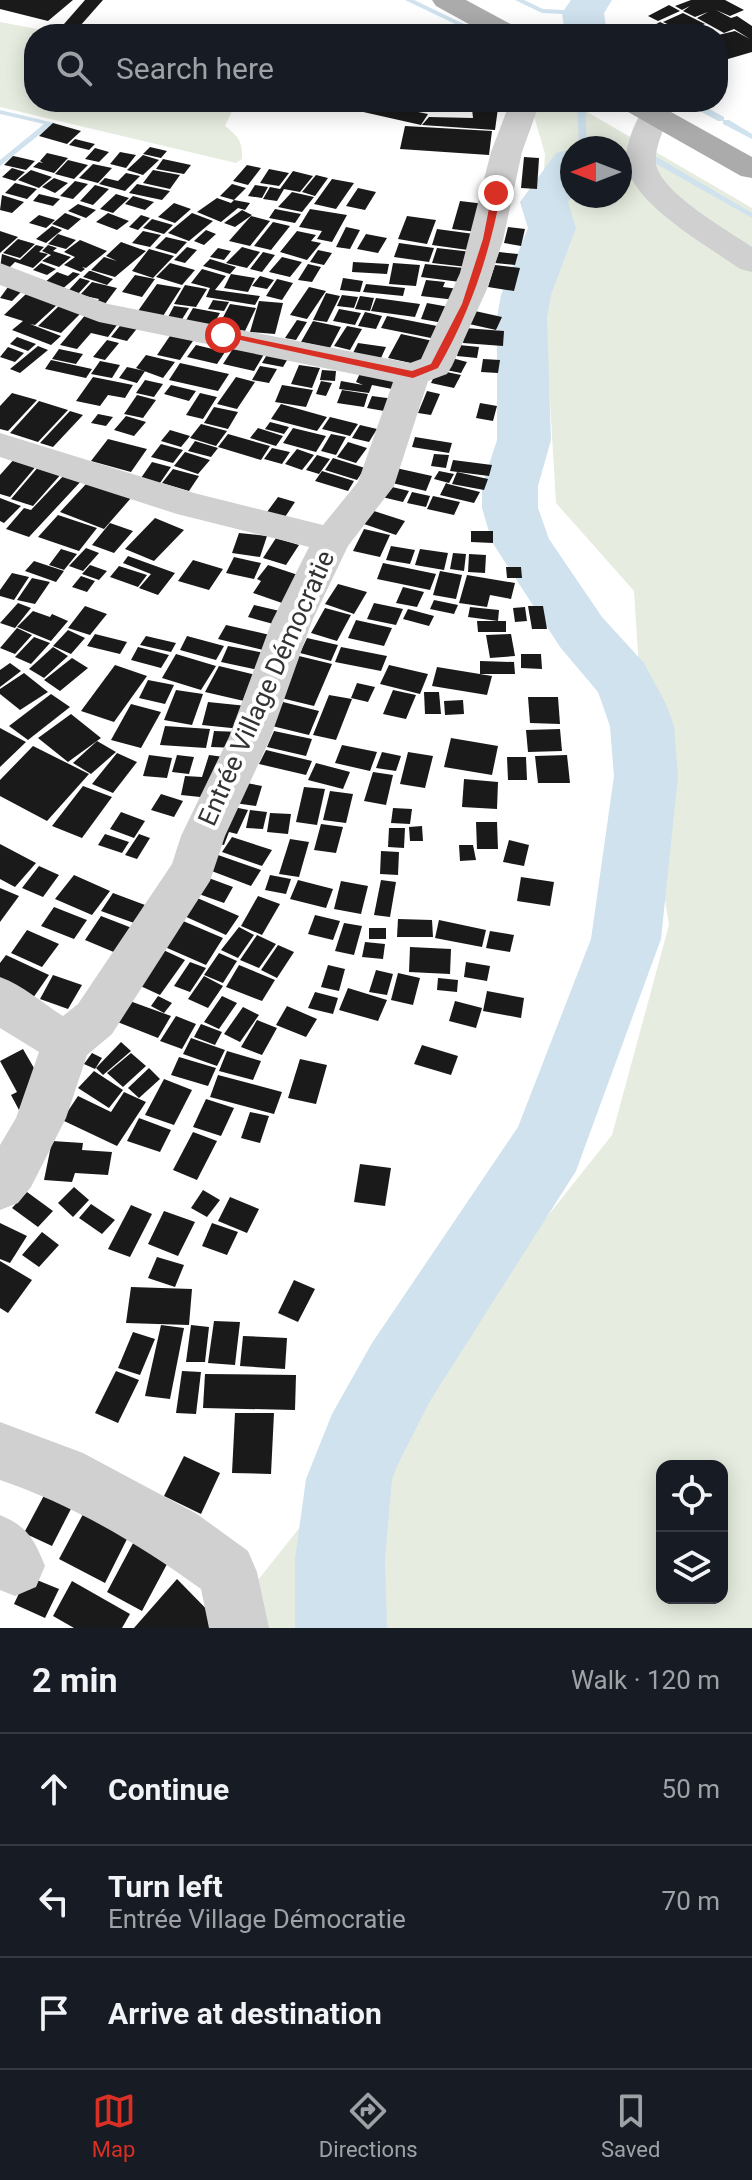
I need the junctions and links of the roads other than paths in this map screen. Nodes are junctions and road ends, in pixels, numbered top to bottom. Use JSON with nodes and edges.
{"nodes":[{"id":1,"x":446,"y":0,"type":"edge"},
{"id":2,"x":476,"y":0,"type":"edge"},
{"id":3,"x":490,"y":24,"type":"edge"},
{"id":4,"x":519,"y":24,"type":"edge"},
{"id":5,"x":520,"y":112,"type":"edge"},
{"id":6,"x":648,"y":112,"type":"edge"},
{"id":7,"x":659,"y":112,"type":"edge"},
{"id":8,"x":662,"y":112,"type":"edge"},
{"id":9,"x":752,"y":154,"type":"edge"},
{"id":10,"x":752,"y":169,"type":"edge"},
{"id":11,"x":752,"y":262,"type":"edge"},
{"id":12,"x":0,"y":273,"type":"edge"},
{"id":13,"x":413,"y":375,"type":"junction"},
{"id":14,"x":0,"y":445,"type":"edge"},
{"id":15,"x":332,"y":540,"type":"junction"},
{"id":16,"x":0,"y":997,"type":"edge"},
{"id":17,"x":66,"y":1043,"type":"junction"},
{"id":18,"x":0,"y":1186,"type":"edge"},
{"id":19,"x":0,"y":1451,"type":"edge"},
{"id":20,"x":239,"y":1628,"type":"edge"}],
"edges":[{"from":1,"to":3,"type":"main road"},
{"from":2,"to":4,"type":"main road"},
{"from":5,"to":13,"type":"street"},
{"from":6,"to":11,"type":"street"},
{"from":7,"to":10,"type":"main road"},
{"from":8,"to":9,"type":"main road"},
{"from":12,"to":13,"type":"street"},
{"from":13,"to":15,"type":"street","name":"Entrée Village Démocratie"},
{"from":14,"to":15,"type":"street"},
{"from":15,"to":17,"type":"street","name":"Entrée Village Démocratie"},
{"from":16,"to":17,"type":"street"},
{"from":17,"to":18,"type":"street"},
{"from":19,"to":20,"type":"street"}]}
